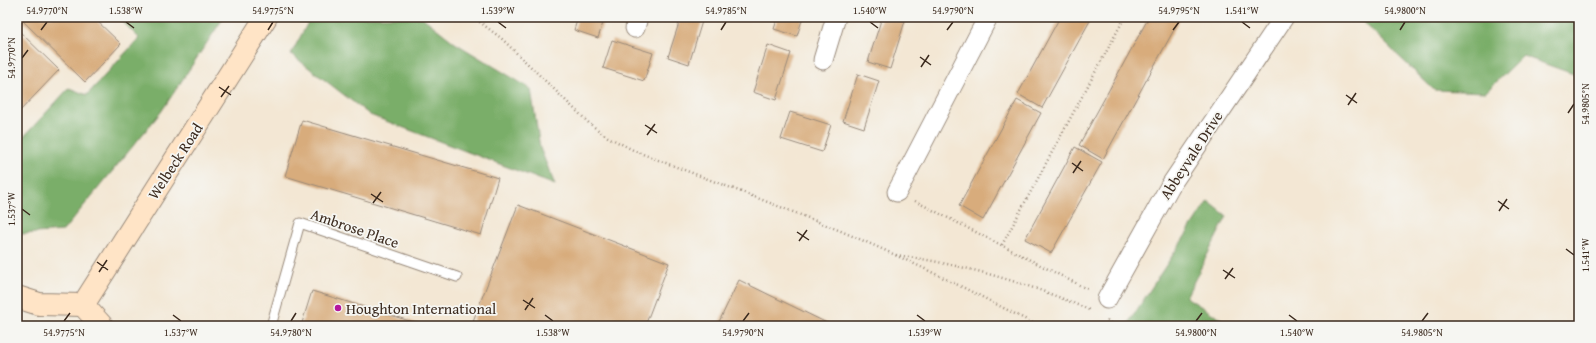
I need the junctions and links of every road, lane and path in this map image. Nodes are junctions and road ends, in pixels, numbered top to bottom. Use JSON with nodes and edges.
{"nodes":[{"id":1,"x":266,"y":17,"type":"edge"},
{"id":2,"x":473,"y":17,"type":"edge"},
{"id":3,"x":836,"y":17,"type":"edge"},
{"id":4,"x":988,"y":17,"type":"edge"},
{"id":5,"x":1124,"y":17,"type":"edge"},
{"id":6,"x":1284,"y":17,"type":"edge"},
{"id":7,"x":823,"y":60,"type":"dead end"},
{"id":8,"x":897,"y":192,"type":"joint"},
{"id":9,"x":1002,"y":245,"type":"junction"},
{"id":10,"x":894,"y":255,"type":"junction"},
{"id":11,"x":457,"y":277,"type":"dead end"},
{"id":12,"x":17,"y":297,"type":"edge"},
{"id":13,"x":1107,"y":299,"type":"joint"},
{"id":14,"x":83,"y":305,"type":"junction"},
{"id":15,"x":1092,"y":312,"type":"dead end"},
{"id":16,"x":1104,"y":318,"type":"dead end"},
{"id":17,"x":102,"y":326,"type":"edge"},
{"id":18,"x":271,"y":326,"type":"edge"},
{"id":19,"x":1038,"y":326,"type":"edge"},
{"id":20,"x":1116,"y":326,"type":"edge"}],
"edges":[{"from":1,"to":14,"type":"street","name":"Welbeck Road"},
{"from":2,"to":10,"type":"path"},
{"from":3,"to":7,"type":"street"},
{"from":4,"to":8,"type":"street"},
{"from":5,"to":9,"type":"path"},
{"from":6,"to":13,"type":"street","name":"Abbeyvale Drive"},
{"from":8,"to":9,"type":"path"},
{"from":9,"to":13,"type":"path"},
{"from":10,"to":15,"type":"path"},
{"from":10,"to":19,"type":"path"},
{"from":11,"to":18,"type":"lane","name":"Ambrose Place"},
{"from":12,"to":14,"type":"street"},
{"from":14,"to":17,"type":"street"},
{"from":16,"to":20,"type":"path"}]}
